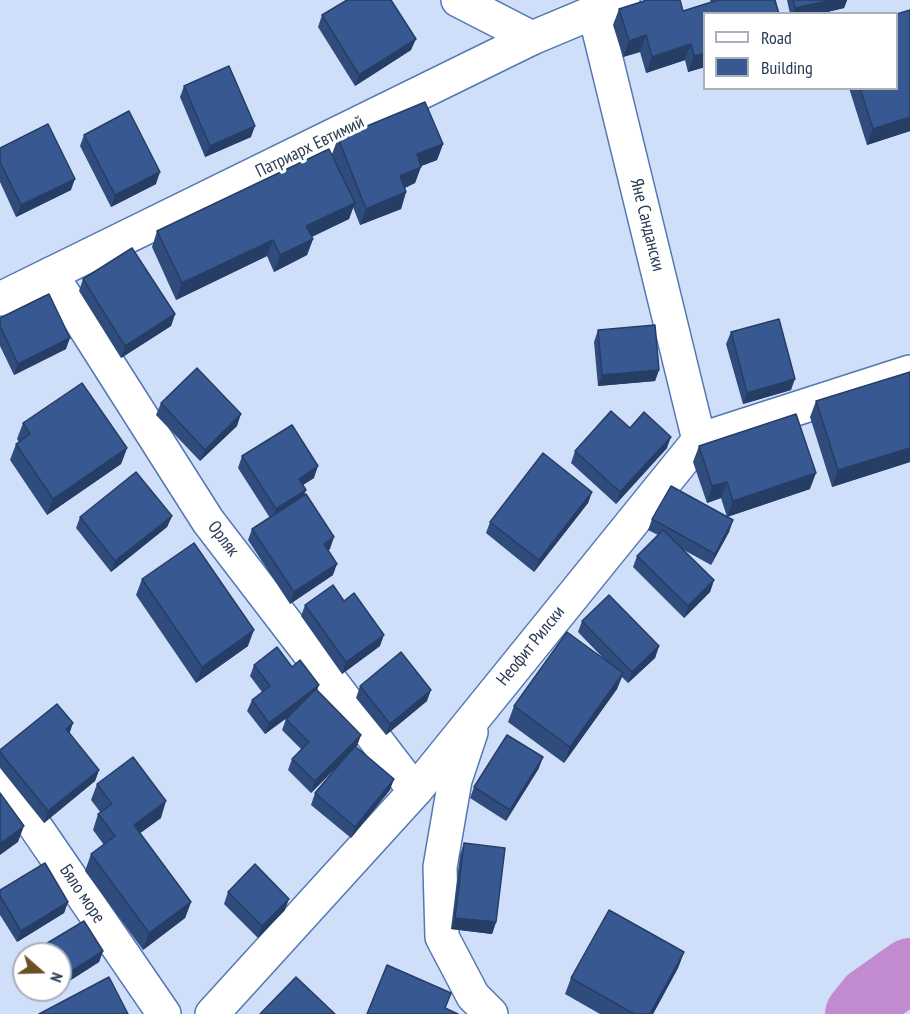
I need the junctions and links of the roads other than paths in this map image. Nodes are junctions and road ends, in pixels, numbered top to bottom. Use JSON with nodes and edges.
{"nodes":[{"id":1,"x":458,"y":0,"type":"edge"},
{"id":2,"x":609,"y":5,"type":"edge"},
{"id":3,"x":532,"y":38,"type":"junction"},
{"id":4,"x":51,"y":274,"type":"junction"},
{"id":5,"x":0,"y":299,"type":"edge"},
{"id":6,"x":910,"y":372,"type":"edge"},
{"id":7,"x":699,"y":440,"type":"junction"},
{"id":8,"x":478,"y":710,"type":"junction"},
{"id":9,"x":0,"y":775,"type":"edge"},
{"id":10,"x":415,"y":791,"type":"junction"},
{"id":11,"x":164,"y":1014,"type":"edge"},
{"id":12,"x":212,"y":1014,"type":"edge"},
{"id":13,"x":491,"y":1014,"type":"edge"}],
"edges":[{"from":1,"to":3,"type":"street"},
{"from":2,"to":3,"type":"street","name":"Патриарх Евтимий"},
{"from":2,"to":7,"type":"street","name":"Яне Сандански"},
{"from":3,"to":4,"type":"street","name":"Патриарх Евтимий"},
{"from":4,"to":5,"type":"street","name":"Патриарх Евтимий"},
{"from":4,"to":10,"type":"street","name":"Орляк"},
{"from":6,"to":7,"type":"street"},
{"from":7,"to":8,"type":"street","name":"Неофит Рилски"},
{"from":8,"to":10,"type":"street","name":"Неофит Рилски"},
{"from":8,"to":13,"type":"street"},
{"from":9,"to":11,"type":"street","name":"Бяло море"},
{"from":10,"to":12,"type":"street","name":"Неофит Рилски"}]}
